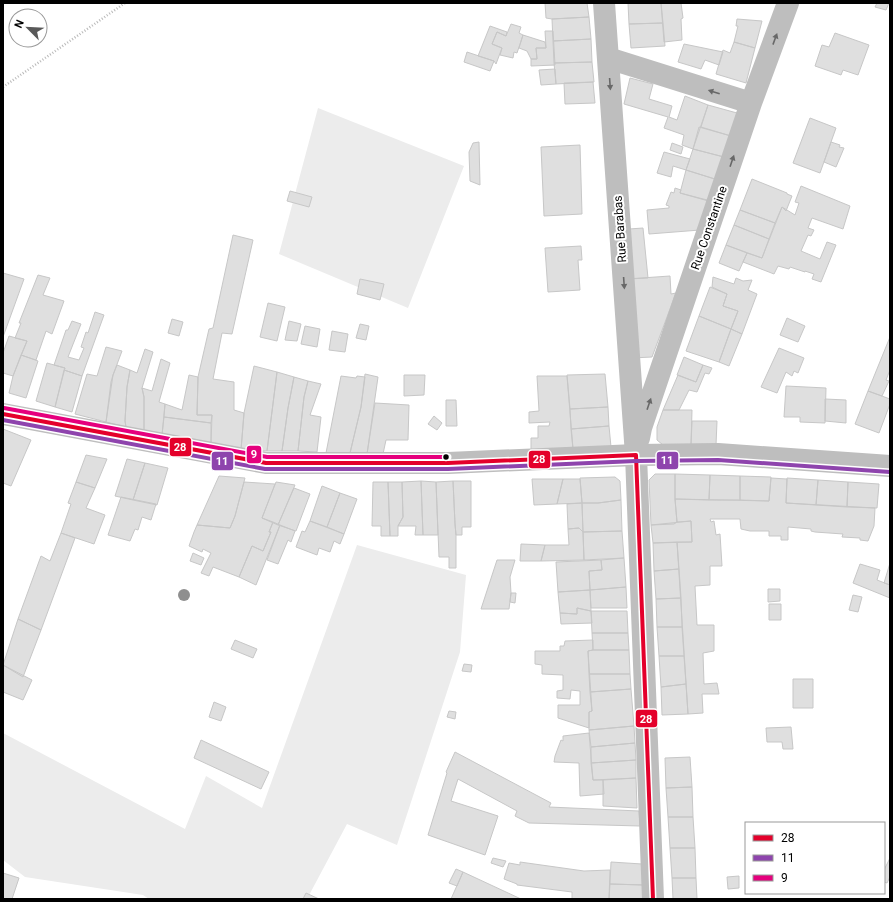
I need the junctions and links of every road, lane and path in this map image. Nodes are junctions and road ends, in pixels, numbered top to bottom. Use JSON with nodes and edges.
{"nodes":[{"id":1,"x":125,"y":3,"type":"edge"},
{"id":2,"x":604,"y":3,"type":"edge"},
{"id":3,"x":788,"y":3,"type":"edge"},
{"id":4,"x":608,"y":58,"type":"junction"},
{"id":5,"x":3,"y":87,"type":"edge"},
{"id":6,"x":751,"y":103,"type":"junction"},
{"id":7,"x":3,"y":414,"type":"edge"},
{"id":8,"x":636,"y":455,"type":"junction"},
{"id":9,"x":890,"y":466,"type":"edge"},
{"id":10,"x":653,"y":899,"type":"edge"}],
"edges":[{"from":1,"to":5,"type":"path"},
{"from":2,"to":4,"type":"street","name":"Rue Barabas"},
{"from":6,"to":3,"type":"street","name":"Rue Constantine","one_way":true},
{"from":6,"to":4,"type":"street","one_way":true},
{"from":4,"to":8,"type":"street","name":"Rue Barabas","one_way":true},
{"from":8,"to":6,"type":"street","name":"Rue Constantine","one_way":true},
{"from":7,"to":8,"type":"street"},
{"from":8,"to":9,"type":"street"},
{"from":8,"to":10,"type":"street"}]}
